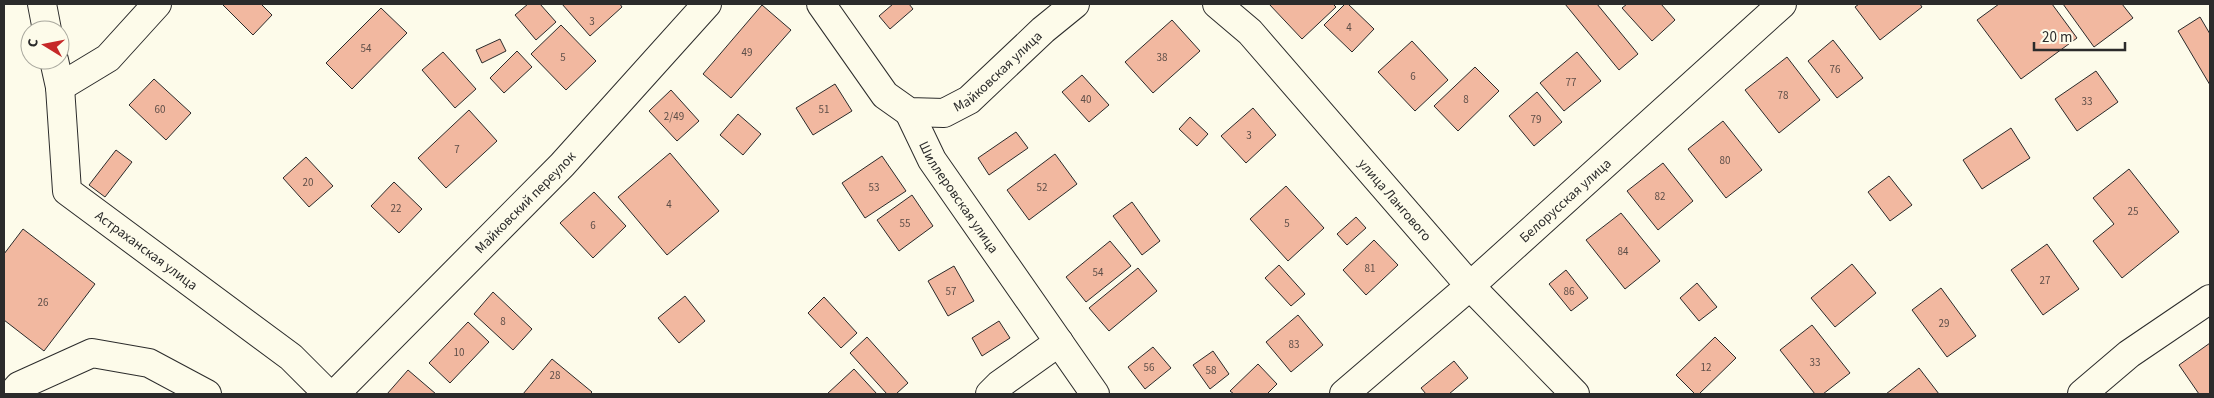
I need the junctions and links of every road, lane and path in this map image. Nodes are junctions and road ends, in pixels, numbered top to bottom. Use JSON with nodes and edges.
{"nodes":[{"id":1,"x":42,"y":4,"type":"edge"},
{"id":2,"x":157,"y":4,"type":"edge"},
{"id":3,"x":707,"y":4,"type":"edge"},
{"id":4,"x":821,"y":4,"type":"edge"},
{"id":5,"x":1075,"y":4,"type":"edge"},
{"id":6,"x":1217,"y":4,"type":"edge"},
{"id":7,"x":1782,"y":4,"type":"edge"},
{"id":8,"x":45,"y":20,"type":"edge"},
{"id":9,"x":56,"y":70,"type":"edge"},
{"id":10,"x":60,"y":87,"type":"junction"},
{"id":11,"x":909,"y":112,"type":"junction"},
{"id":12,"x":1470,"y":286,"type":"junction"},
{"id":13,"x":2210,"y":299,"type":"edge"},
{"id":14,"x":1059,"y":342,"type":"junction"},
{"id":15,"x":12,"y":394,"type":"edge"},
{"id":16,"x":207,"y":394,"type":"edge"},
{"id":17,"x":328,"y":394,"type":"edge"},
{"id":18,"x":335,"y":394,"type":"edge"},
{"id":19,"x":990,"y":394,"type":"edge"},
{"id":20,"x":1095,"y":394,"type":"edge"},
{"id":21,"x":1344,"y":394,"type":"edge"},
{"id":22,"x":1575,"y":394,"type":"edge"},
{"id":23,"x":2082,"y":394,"type":"edge"}],
"edges":[{"from":1,"to":8,"type":"street"},
{"from":2,"to":10,"type":"street"},
{"from":3,"to":18,"type":"street","name":"Майковский переулок"},
{"from":4,"to":11,"type":"street","name":"Шиллеровская улица"},
{"from":5,"to":11,"type":"street","name":"Майковская улица"},
{"from":6,"to":12,"type":"street","name":"улица Лангового"},
{"from":7,"to":12,"type":"street","name":"Белорусская улица"},
{"from":9,"to":10,"type":"street","name":"Астраханская улица"},
{"from":10,"to":17,"type":"street","name":"Астраханская улица"},
{"from":11,"to":14,"type":"street","name":"Шиллеровская улица"},
{"from":12,"to":21,"type":"street","name":"Белорусская улица"},
{"from":12,"to":22,"type":"street","name":"улица Лангового"},
{"from":13,"to":23,"type":"street"},
{"from":14,"to":19,"type":"street"},
{"from":14,"to":20,"type":"street","name":"Шиллеровская улица"},
{"from":15,"to":16,"type":"street"}]}
